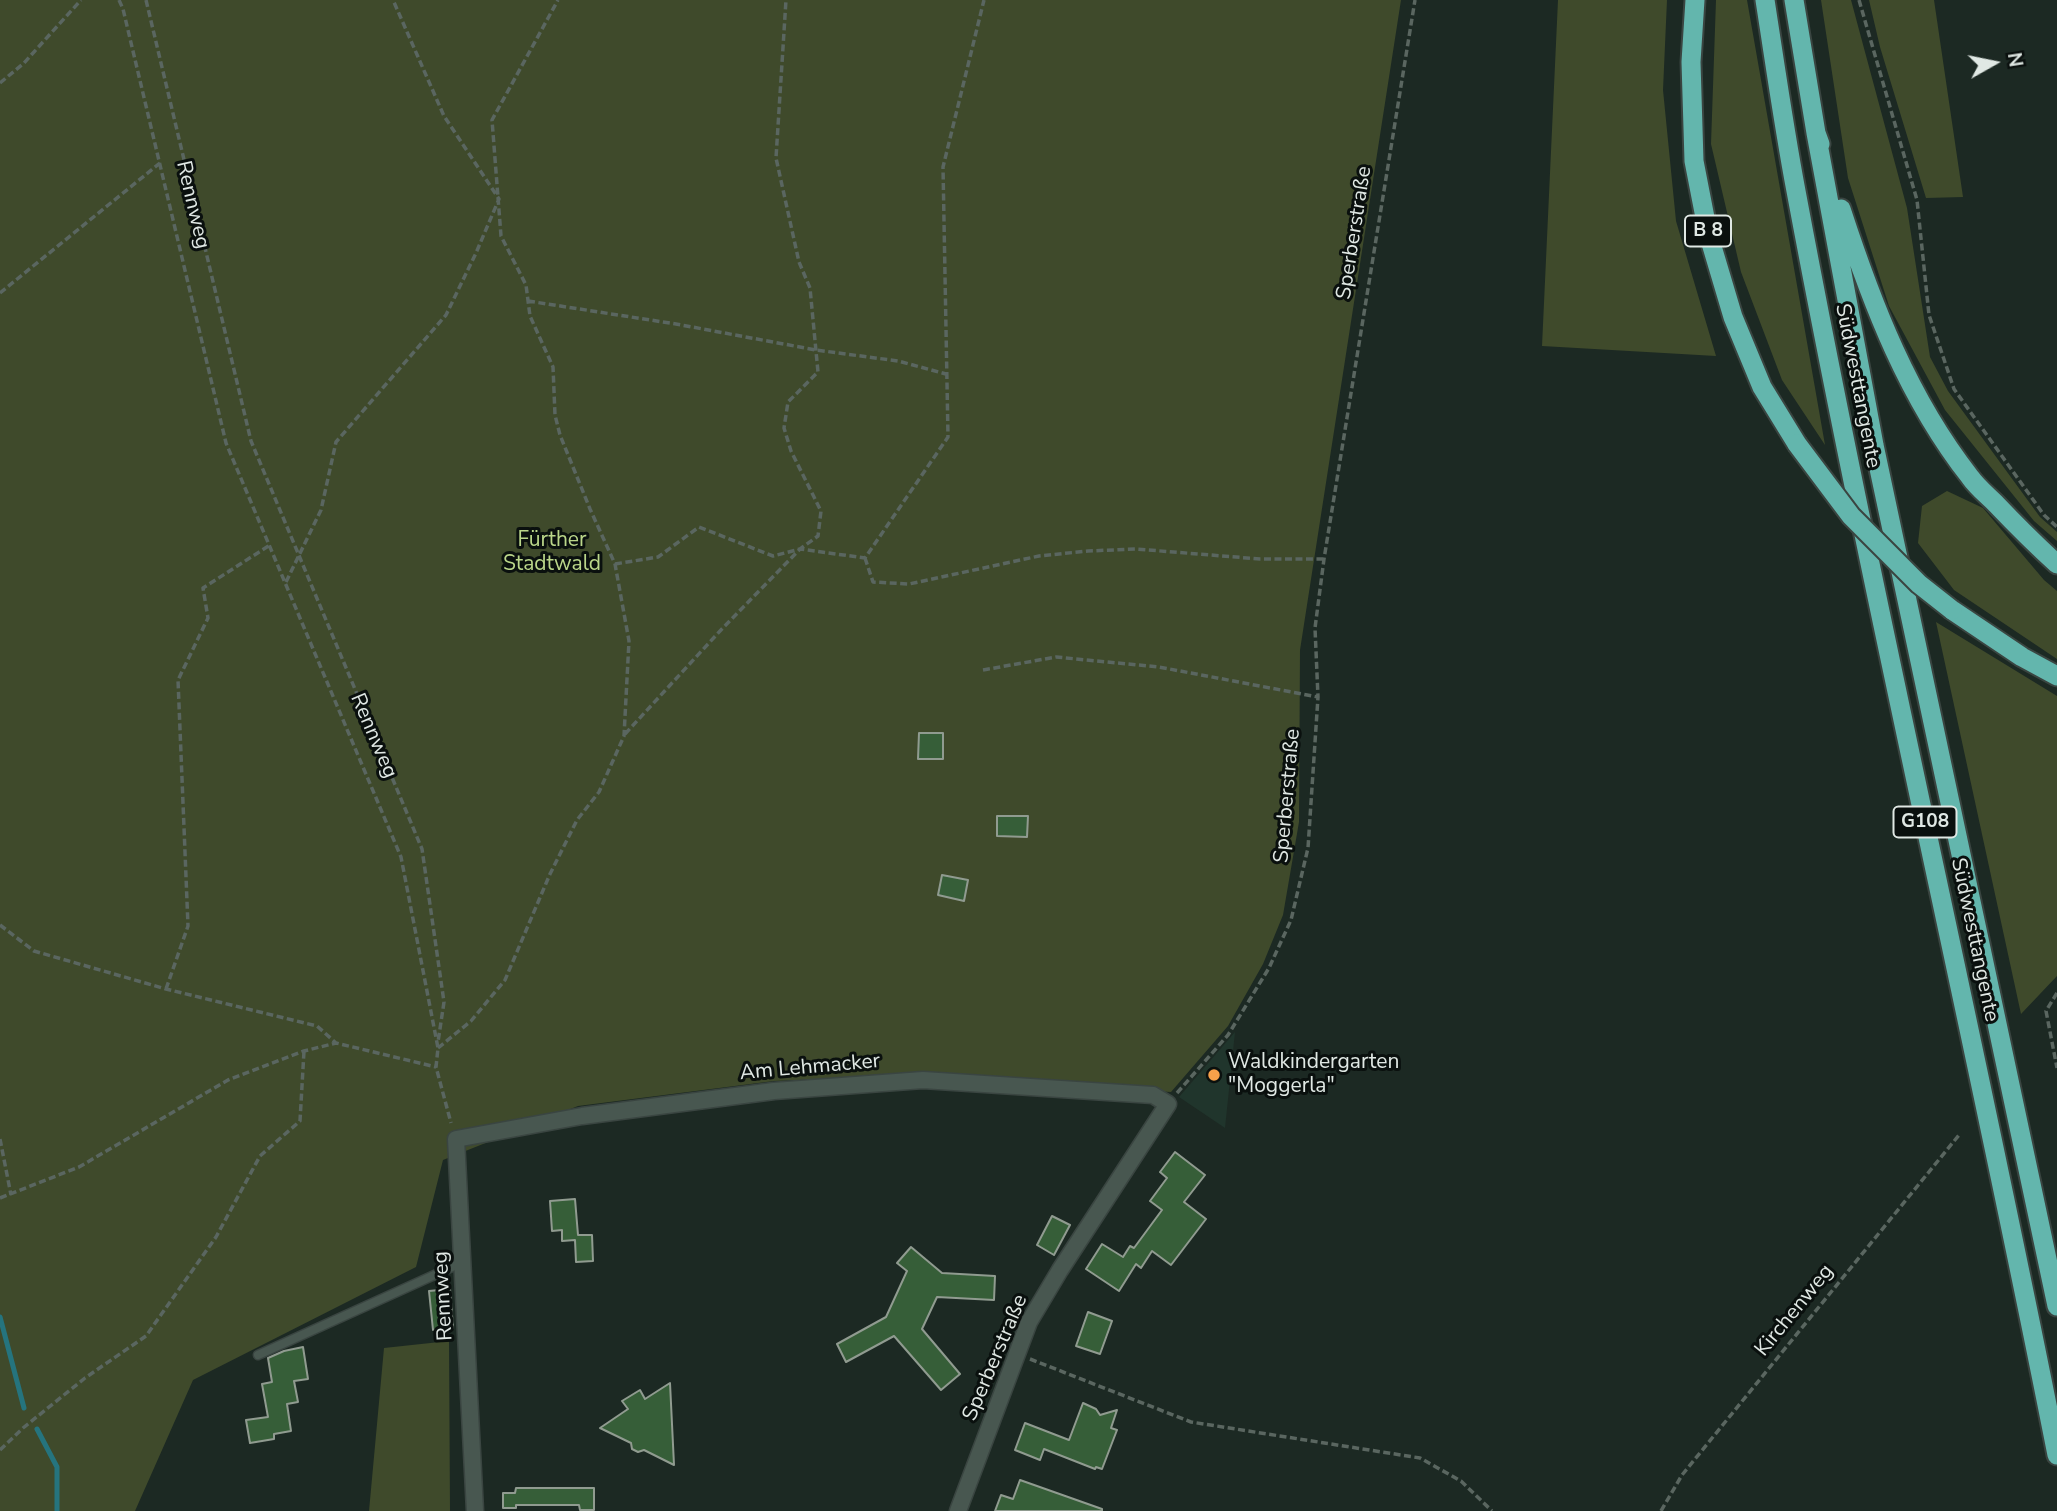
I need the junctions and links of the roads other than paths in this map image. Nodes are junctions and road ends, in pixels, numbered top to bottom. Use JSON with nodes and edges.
{"nodes":[{"id":1,"x":1695,"y":0,"type":"edge"},
{"id":2,"x":1765,"y":0,"type":"edge"},
{"id":3,"x":1794,"y":0,"type":"edge"},
{"id":4,"x":1816,"y":133,"type":"junction"},
{"id":5,"x":2057,"y":564,"type":"edge"},
{"id":6,"x":2057,"y":676,"type":"edge"},
{"id":7,"x":1168,"y":1104,"type":"joint"},
{"id":8,"x":456,"y":1139,"type":"joint"},
{"id":9,"x":463,"y":1262,"type":"junction"},
{"id":10,"x":2057,"y":1306,"type":"edge"},
{"id":11,"x":258,"y":1354,"type":"dead end"},
{"id":12,"x":2057,"y":1455,"type":"edge"},
{"id":13,"x":475,"y":1511,"type":"edge"},
{"id":14,"x":958,"y":1511,"type":"edge"}],
"edges":[{"from":1,"to":6,"type":"highway","number":"B 8","bridge":true},
{"from":2,"to":12,"type":"highway","name":"Südwesttangente","number":"G108"},
{"from":3,"to":4,"type":"highway"},
{"from":4,"to":5,"type":"highway"},
{"from":4,"to":10,"type":"highway","name":"Südwesttangente","number":"G108"},
{"from":7,"to":8,"type":"street","name":"Am Lehmacker"},
{"from":7,"to":14,"type":"street","name":"Sperberstraße"},
{"from":8,"to":9,"type":"street","name":"Rennweg"},
{"from":9,"to":11,"type":"lane"},
{"from":9,"to":13,"type":"street","name":"Rennweg"}]}
